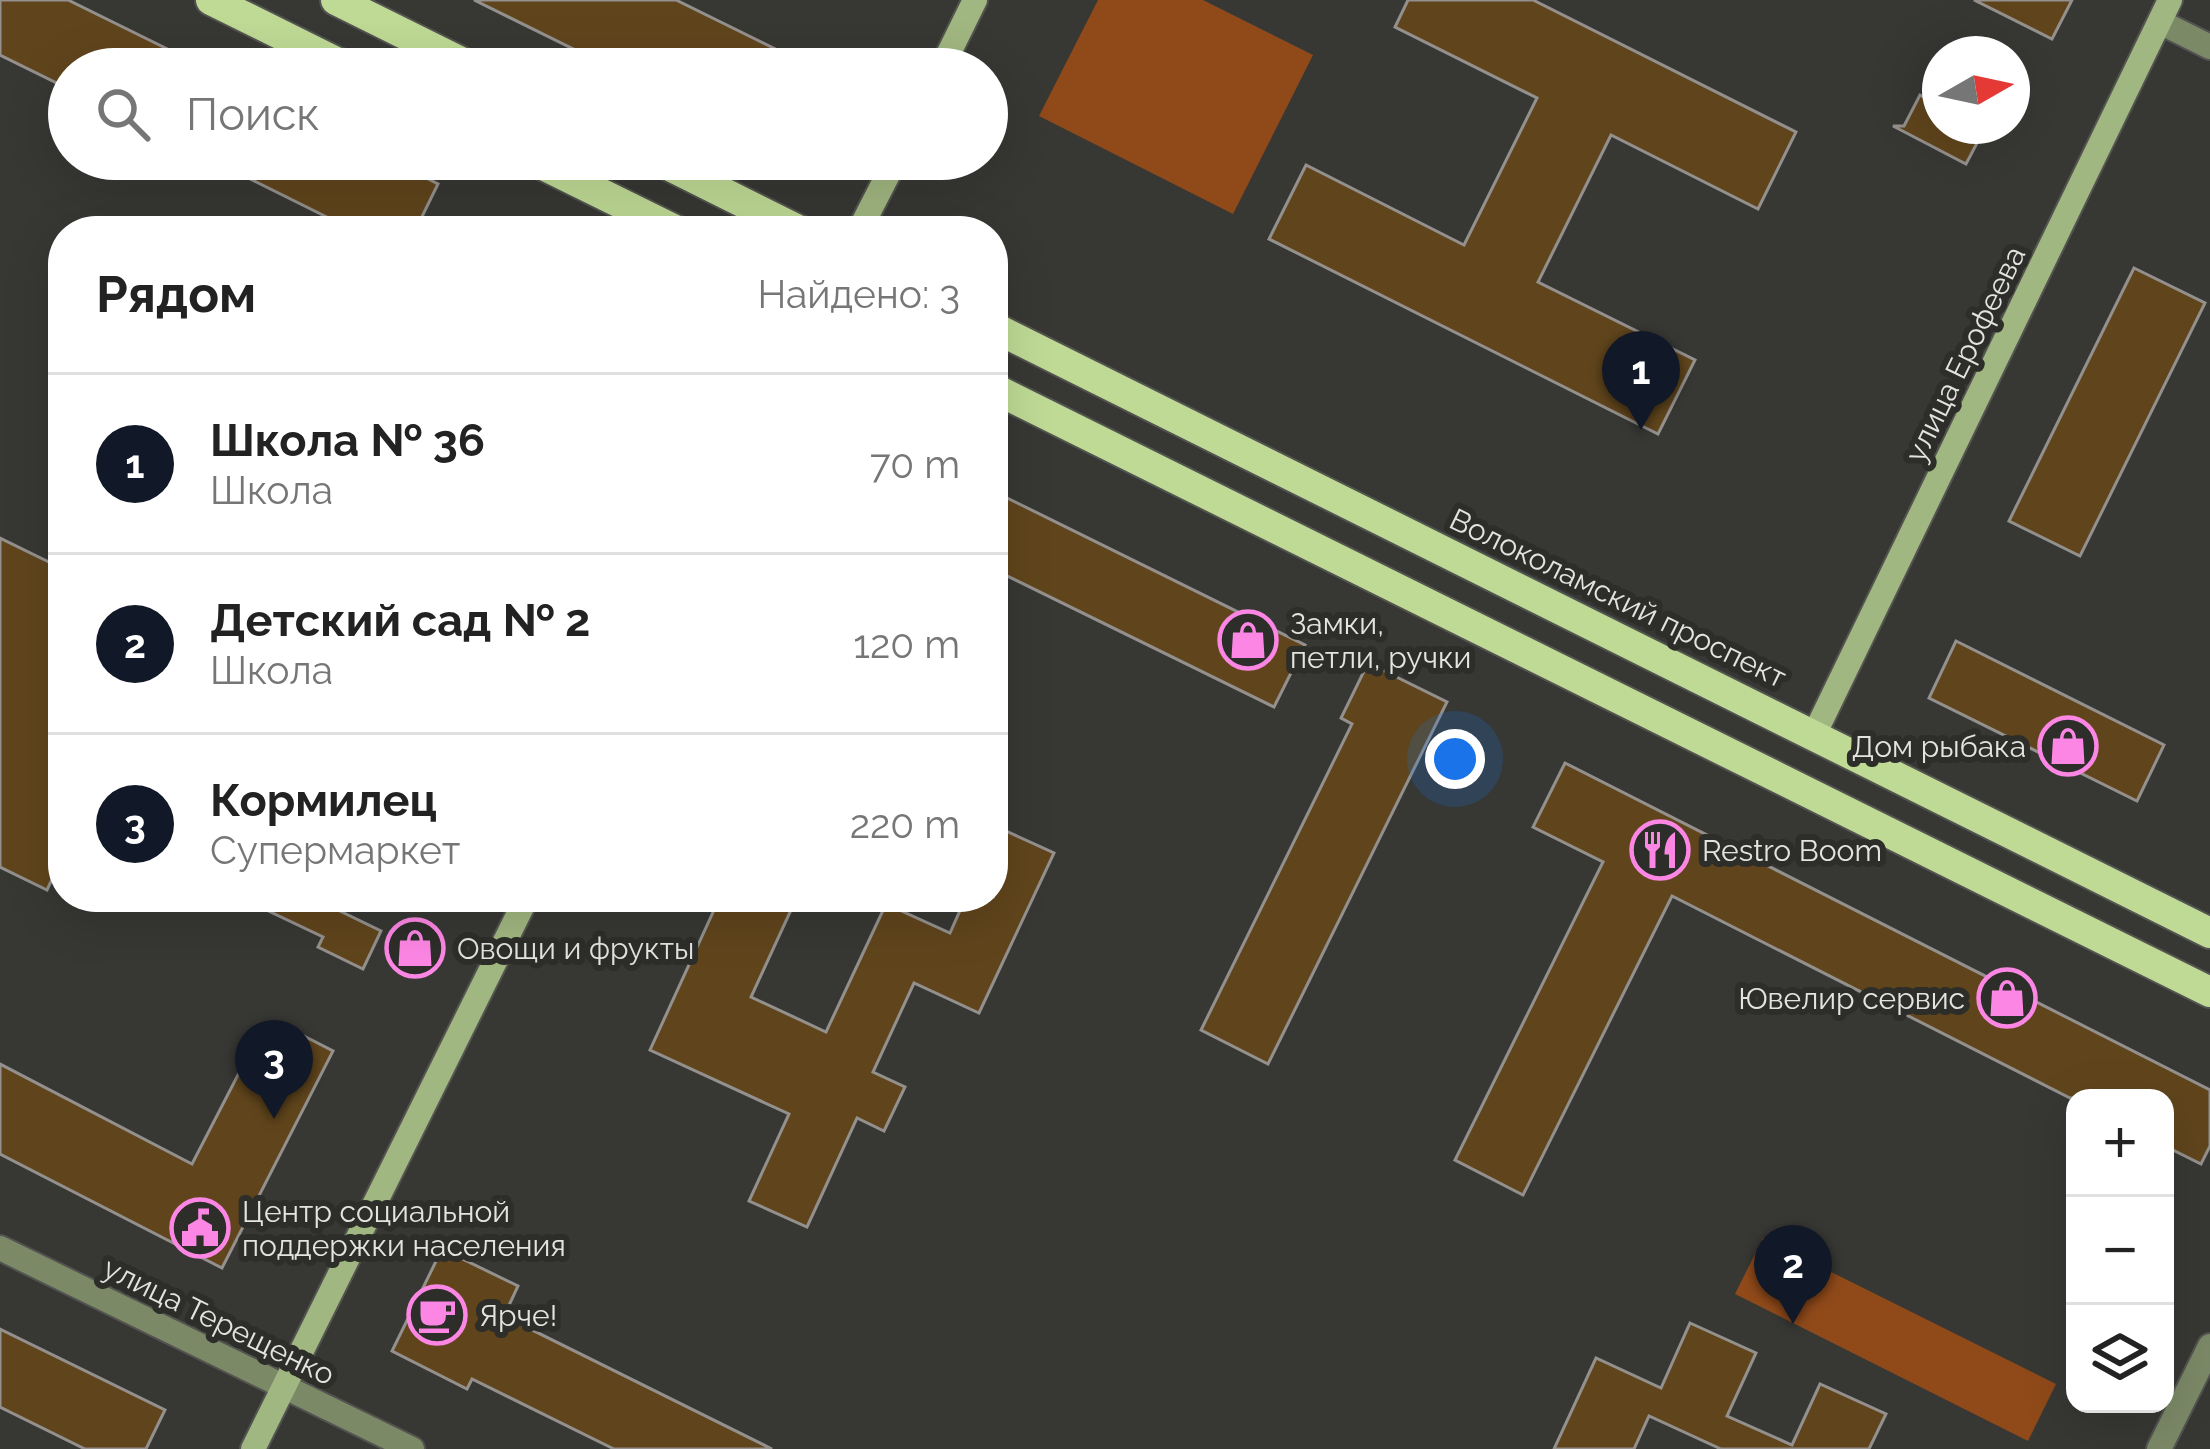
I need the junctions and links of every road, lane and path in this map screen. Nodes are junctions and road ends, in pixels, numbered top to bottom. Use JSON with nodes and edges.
{"nodes":[{"id":1,"x":211,"y":0,"type":"edge"},
{"id":2,"x":336,"y":0,"type":"edge"},
{"id":3,"x":975,"y":0,"type":"edge"},
{"id":4,"x":2165,"y":11,"type":"edge"},
{"id":5,"x":2210,"y":47,"type":"edge"},
{"id":6,"x":308,"y":48,"type":"edge"},
{"id":7,"x":433,"y":48,"type":"edge"},
{"id":8,"x":951,"y":48,"type":"edge"},
{"id":9,"x":573,"y":180,"type":"edge"},
{"id":10,"x":698,"y":180,"type":"edge"},
{"id":11,"x":885,"y":180,"type":"edge"},
{"id":12,"x":646,"y":216,"type":"edge"},
{"id":13,"x":770,"y":216,"type":"edge"},
{"id":14,"x":867,"y":216,"type":"edge"},
{"id":15,"x":1008,"y":334,"type":"edge"},
{"id":16,"x":1008,"y":395,"type":"edge"},
{"id":17,"x":1814,"y":735,"type":"junction"},
{"id":18,"x":520,"y":912,"type":"edge"},
{"id":19,"x":2210,"y":933,"type":"edge"},
{"id":20,"x":2210,"y":992,"type":"edge"},
{"id":21,"x":0,"y":1248,"type":"edge"},
{"id":22,"x":2210,"y":1346,"type":"edge"},
{"id":23,"x":285,"y":1386,"type":"junction"},
{"id":24,"x":254,"y":1449,"type":"edge"},
{"id":25,"x":412,"y":1449,"type":"edge"},
{"id":26,"x":2159,"y":1449,"type":"edge"}],
"edges":[{"from":1,"to":6,"type":"main road"},
{"from":2,"to":7,"type":"main road"},
{"from":3,"to":8,"type":"street"},
{"from":4,"to":5,"type":"street"},
{"from":4,"to":17,"type":"street","name":"улица Ерофеева"},
{"from":9,"to":12,"type":"main road"},
{"from":10,"to":13,"type":"main road"},
{"from":11,"to":14,"type":"street"},
{"from":15,"to":17,"type":"main road","name":"Волоколамский проспект"},
{"from":16,"to":20,"type":"main road"},
{"from":17,"to":19,"type":"main road","name":"Волоколамский проспект"},
{"from":18,"to":23,"type":"street"},
{"from":21,"to":23,"type":"street","name":"улица Терещенко"},
{"from":22,"to":26,"type":"street"},
{"from":23,"to":24,"type":"street"},
{"from":23,"to":25,"type":"street","name":"улица Терещенко"}]}
